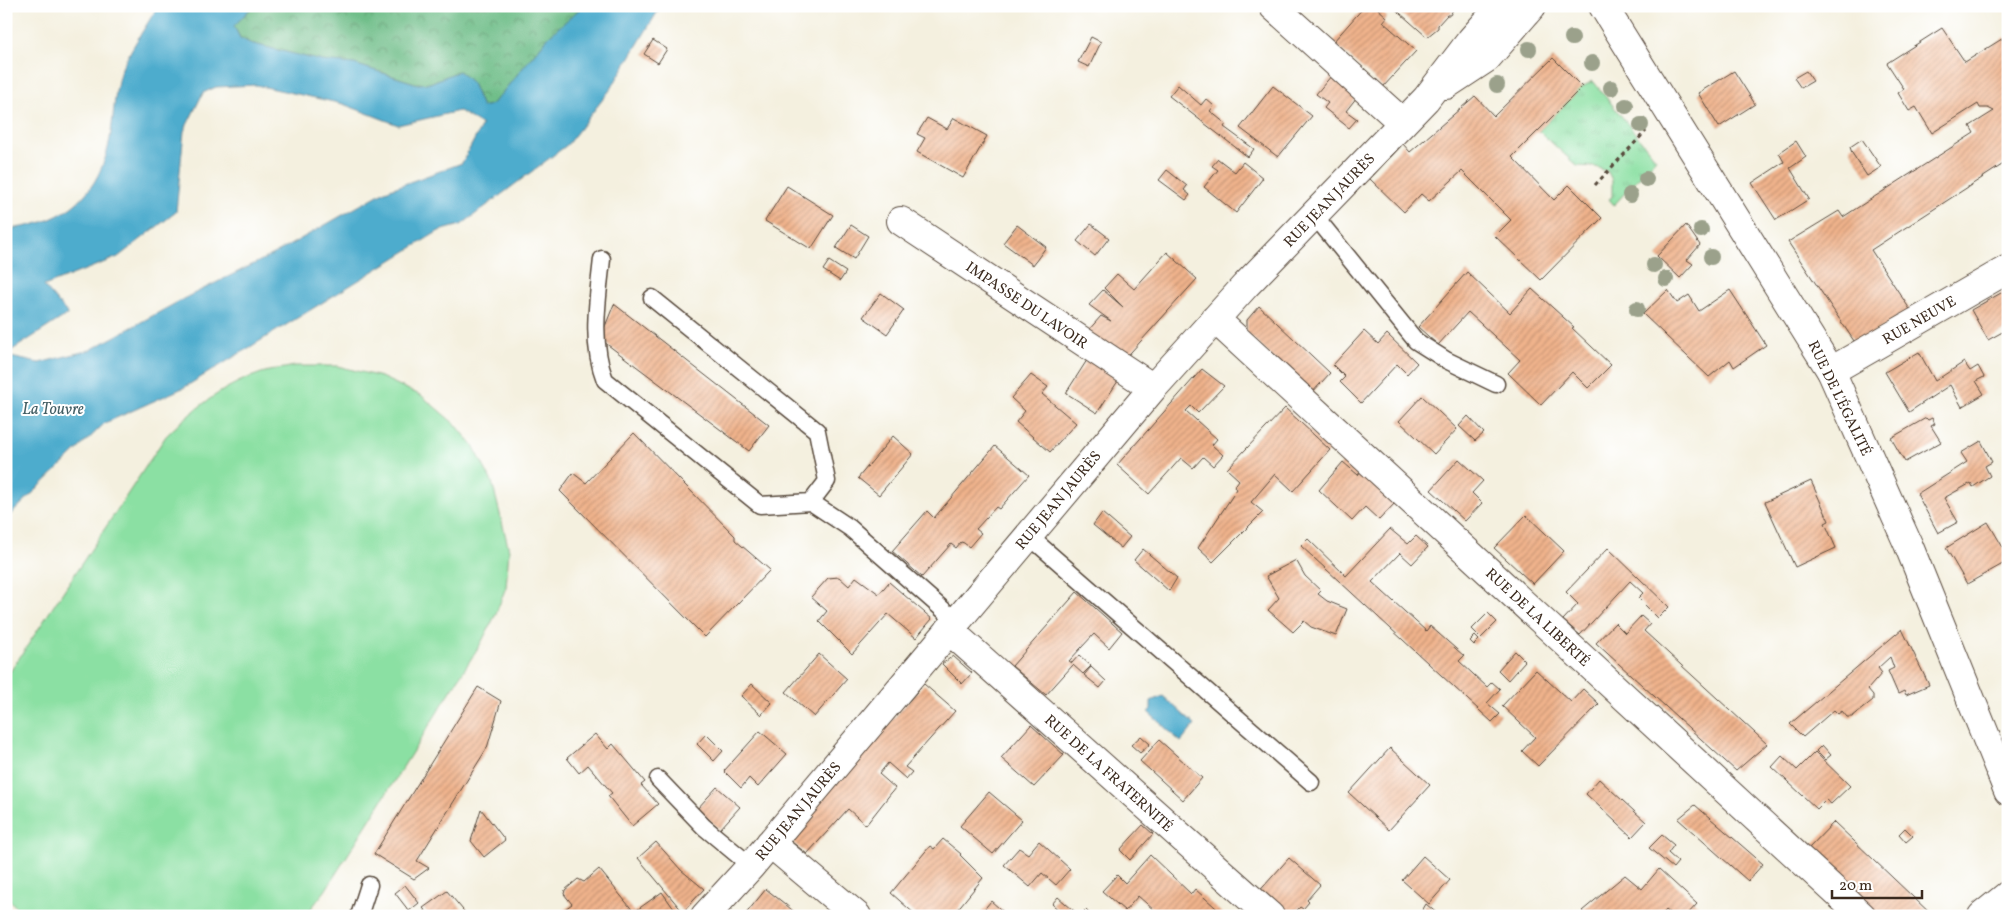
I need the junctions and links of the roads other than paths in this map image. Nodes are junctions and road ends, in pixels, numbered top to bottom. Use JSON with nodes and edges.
{"nodes":[{"id":1,"x":1273,"y":6,"type":"edge"},
{"id":2,"x":1501,"y":6,"type":"edge"},
{"id":3,"x":1532,"y":6,"type":"edge"},
{"id":4,"x":1603,"y":6,"type":"edge"},
{"id":5,"x":1426,"y":99,"type":"junction"},
{"id":6,"x":1402,"y":123,"type":"junction"},
{"id":7,"x":1314,"y":215,"type":"junction"},
{"id":8,"x":901,"y":221,"type":"dead end"},
{"id":9,"x":602,"y":259,"type":"dead end"},
{"id":10,"x":2008,"y":269,"type":"edge"},
{"id":11,"x":652,"y":298,"type":"dead end"},
{"id":12,"x":1215,"y":319,"type":"junction"},
{"id":13,"x":1830,"y":371,"type":"junction"},
{"id":14,"x":1496,"y":384,"type":"dead end"},
{"id":15,"x":1153,"y":388,"type":"junction"},
{"id":16,"x":811,"y":502,"type":"junction"},
{"id":17,"x":1028,"y":536,"type":"junction"},
{"id":18,"x":953,"y":626,"type":"junction"},
{"id":19,"x":658,"y":779,"type":"dead end"},
{"id":20,"x":1311,"y":782,"type":"dead end"},
{"id":21,"x":2008,"y":791,"type":"edge"},
{"id":22,"x":770,"y":843,"type":"junction"},
{"id":23,"x":751,"y":866,"type":"junction"},
{"id":24,"x":369,"y":885,"type":"dead end"},
{"id":25,"x":2008,"y":896,"type":"edge"},
{"id":26,"x":360,"y":916,"type":"edge"},
{"id":27,"x":705,"y":916,"type":"edge"},
{"id":28,"x":857,"y":916,"type":"edge"},
{"id":29,"x":1270,"y":916,"type":"edge"},
{"id":30,"x":1862,"y":916,"type":"edge"},
{"id":31,"x":1982,"y":916,"type":"edge"}],
"edges":[{"from":1,"to":6,"type":"street"},
{"from":2,"to":5,"type":"street","name":"RUE JEAN JAURÈS"},
{"from":3,"to":5,"type":"street","name":"RUE JEAN JAURÈS"},
{"from":4,"to":13,"type":"street","name":"RUE DE L'ÉGALITÉ"},
{"from":5,"to":6,"type":"street","name":"RUE JEAN JAURÈS"},
{"from":6,"to":7,"type":"street","name":"RUE JEAN JAURÈS"},
{"from":7,"to":12,"type":"street","name":"RUE JEAN JAURÈS"},
{"from":7,"to":14,"type":"lane"},
{"from":8,"to":15,"type":"street","name":"IMPASSE DU LAVOIR"},
{"from":9,"to":16,"type":"lane"},
{"from":10,"to":13,"type":"street","name":"RUE NEUVE"},
{"from":11,"to":16,"type":"lane"},
{"from":12,"to":15,"type":"street","name":"RUE JEAN JAURÈS"},
{"from":12,"to":30,"type":"street","name":"RUE DE LA LIBERTÉ"},
{"from":13,"to":21,"type":"street","name":"RUE DE L'ÉGALITÉ"},
{"from":15,"to":17,"type":"street","name":"RUE JEAN JAURÈS"},
{"from":16,"to":18,"type":"lane"},
{"from":17,"to":18,"type":"street","name":"RUE JEAN JAURÈS"},
{"from":17,"to":20,"type":"lane"},
{"from":18,"to":22,"type":"street","name":"RUE JEAN JAURÈS"},
{"from":18,"to":29,"type":"street","name":"RUE DE LA FRATERNITÉ"},
{"from":19,"to":23,"type":"lane"},
{"from":22,"to":23,"type":"street","name":"RUE JEAN JAURÈS"},
{"from":22,"to":28,"type":"street"},
{"from":23,"to":27,"type":"street","name":"RUE JEAN JAURÈS"},
{"from":24,"to":26,"type":"lane"},
{"from":25,"to":31,"type":"street"}]}
